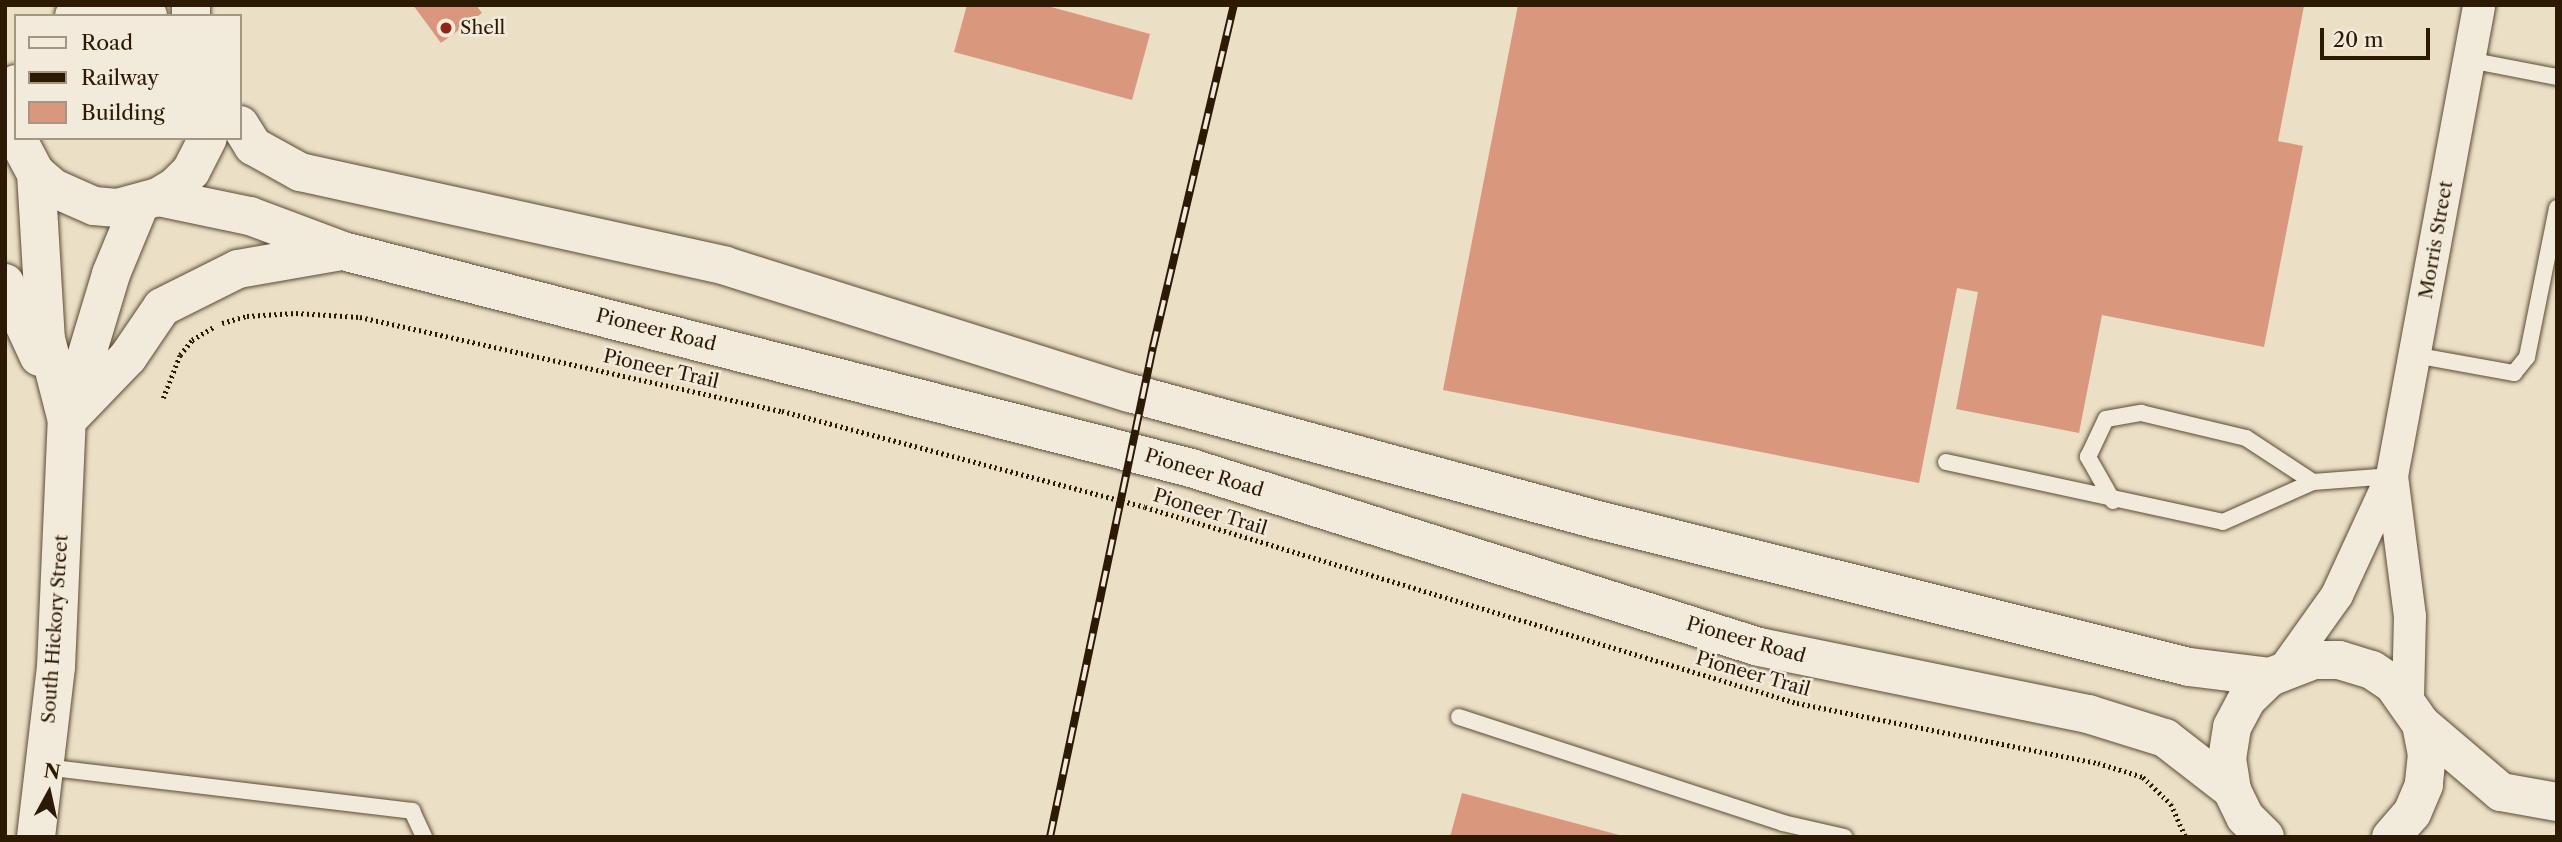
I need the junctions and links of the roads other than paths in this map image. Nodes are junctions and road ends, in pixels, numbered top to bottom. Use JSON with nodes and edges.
{"nodes":[{"id":1,"x":2479,"y":5,"type":"edge"},
{"id":2,"x":78,"y":10,"type":"edge"},
{"id":3,"x":142,"y":14,"type":"edge"},
{"id":4,"x":2469,"y":60,"type":"junction"},
{"id":5,"x":2557,"y":77,"type":"edge"},
{"id":6,"x":14,"y":96,"type":"edge"},
{"id":7,"x":14,"y":120,"type":"edge"},
{"id":8,"x":242,"y":128,"type":"edge"},
{"id":9,"x":17,"y":140,"type":"edge"},
{"id":10,"x":207,"y":140,"type":"edge"},
{"id":11,"x":37,"y":173,"type":"junction"},
{"id":12,"x":138,"y":203,"type":"junction"},
{"id":13,"x":2557,"y":208,"type":"edge"},
{"id":14,"x":343,"y":251,"type":"junction"},
{"id":15,"x":5,"y":283,"type":"edge"},
{"id":16,"x":2414,"y":355,"type":"junction"},
{"id":17,"x":67,"y":420,"type":"junction"},
{"id":18,"x":1946,"y":462,"type":"dead end"},
{"id":19,"x":2392,"y":476,"type":"junction"},
{"id":20,"x":2313,"y":482,"type":"junction"},
{"id":21,"x":2113,"y":501,"type":"junction"},
{"id":22,"x":2277,"y":673,"type":"junction"},
{"id":23,"x":2415,"y":712,"type":"junction"},
{"id":24,"x":1459,"y":717,"type":"dead end"},
{"id":25,"x":44,"y":768,"type":"junction"},
{"id":26,"x":2557,"y":802,"type":"edge"},
{"id":27,"x":2247,"y":820,"type":"edge"},
{"id":28,"x":36,"y":837,"type":"edge"},
{"id":29,"x":424,"y":837,"type":"edge"},
{"id":30,"x":1844,"y":837,"type":"edge"},
{"id":31,"x":2391,"y":837,"type":"edge"}],
"edges":[{"from":1,"to":4,"type":"street","name":"Morris Street"},
{"from":2,"to":3,"type":"main road"},
{"from":4,"to":5,"type":"lane"},
{"from":4,"to":16,"type":"street","name":"Morris Street"},
{"from":6,"to":7,"type":"main road"},
{"from":8,"to":22,"type":"main road"},
{"from":9,"to":11,"type":"main road"},
{"from":10,"to":12,"type":"main road"},
{"from":11,"to":12,"type":"main road","name":"Pioneer Road"},
{"from":11,"to":17,"type":"main road","name":"South Hickory Street"},
{"from":12,"to":14,"type":"main road","name":"Pioneer Road"},
{"from":12,"to":17,"type":"main road","name":"South Hickory Street"},
{"from":13,"to":16,"type":"lane"},
{"from":14,"to":17,"type":"main road"},
{"from":14,"to":27,"type":"main road","name":"Pioneer Road"},
{"from":15,"to":17,"type":"main road"},
{"from":16,"to":19,"type":"street","name":"Morris Street"},
{"from":17,"to":25,"type":"main road","name":"South Hickory Street"},
{"from":18,"to":21,"type":"lane"},
{"from":19,"to":20,"type":"lane"},
{"from":19,"to":22,"type":"street","name":"Morris Street"},
{"from":19,"to":23,"type":"street","name":"Morris Street"},
{"from":20,"to":21,"type":"lane"},
{"from":20,"to":21,"type":"lane"},
{"from":22,"to":23,"type":"main road"},
{"from":22,"to":27,"type":"main road"},
{"from":23,"to":26,"type":"main road"},
{"from":23,"to":31,"type":"main road"},
{"from":24,"to":30,"type":"lane"},
{"from":25,"to":28,"type":"main road","name":"South Hickory Street"},
{"from":25,"to":29,"type":"lane"}]}
